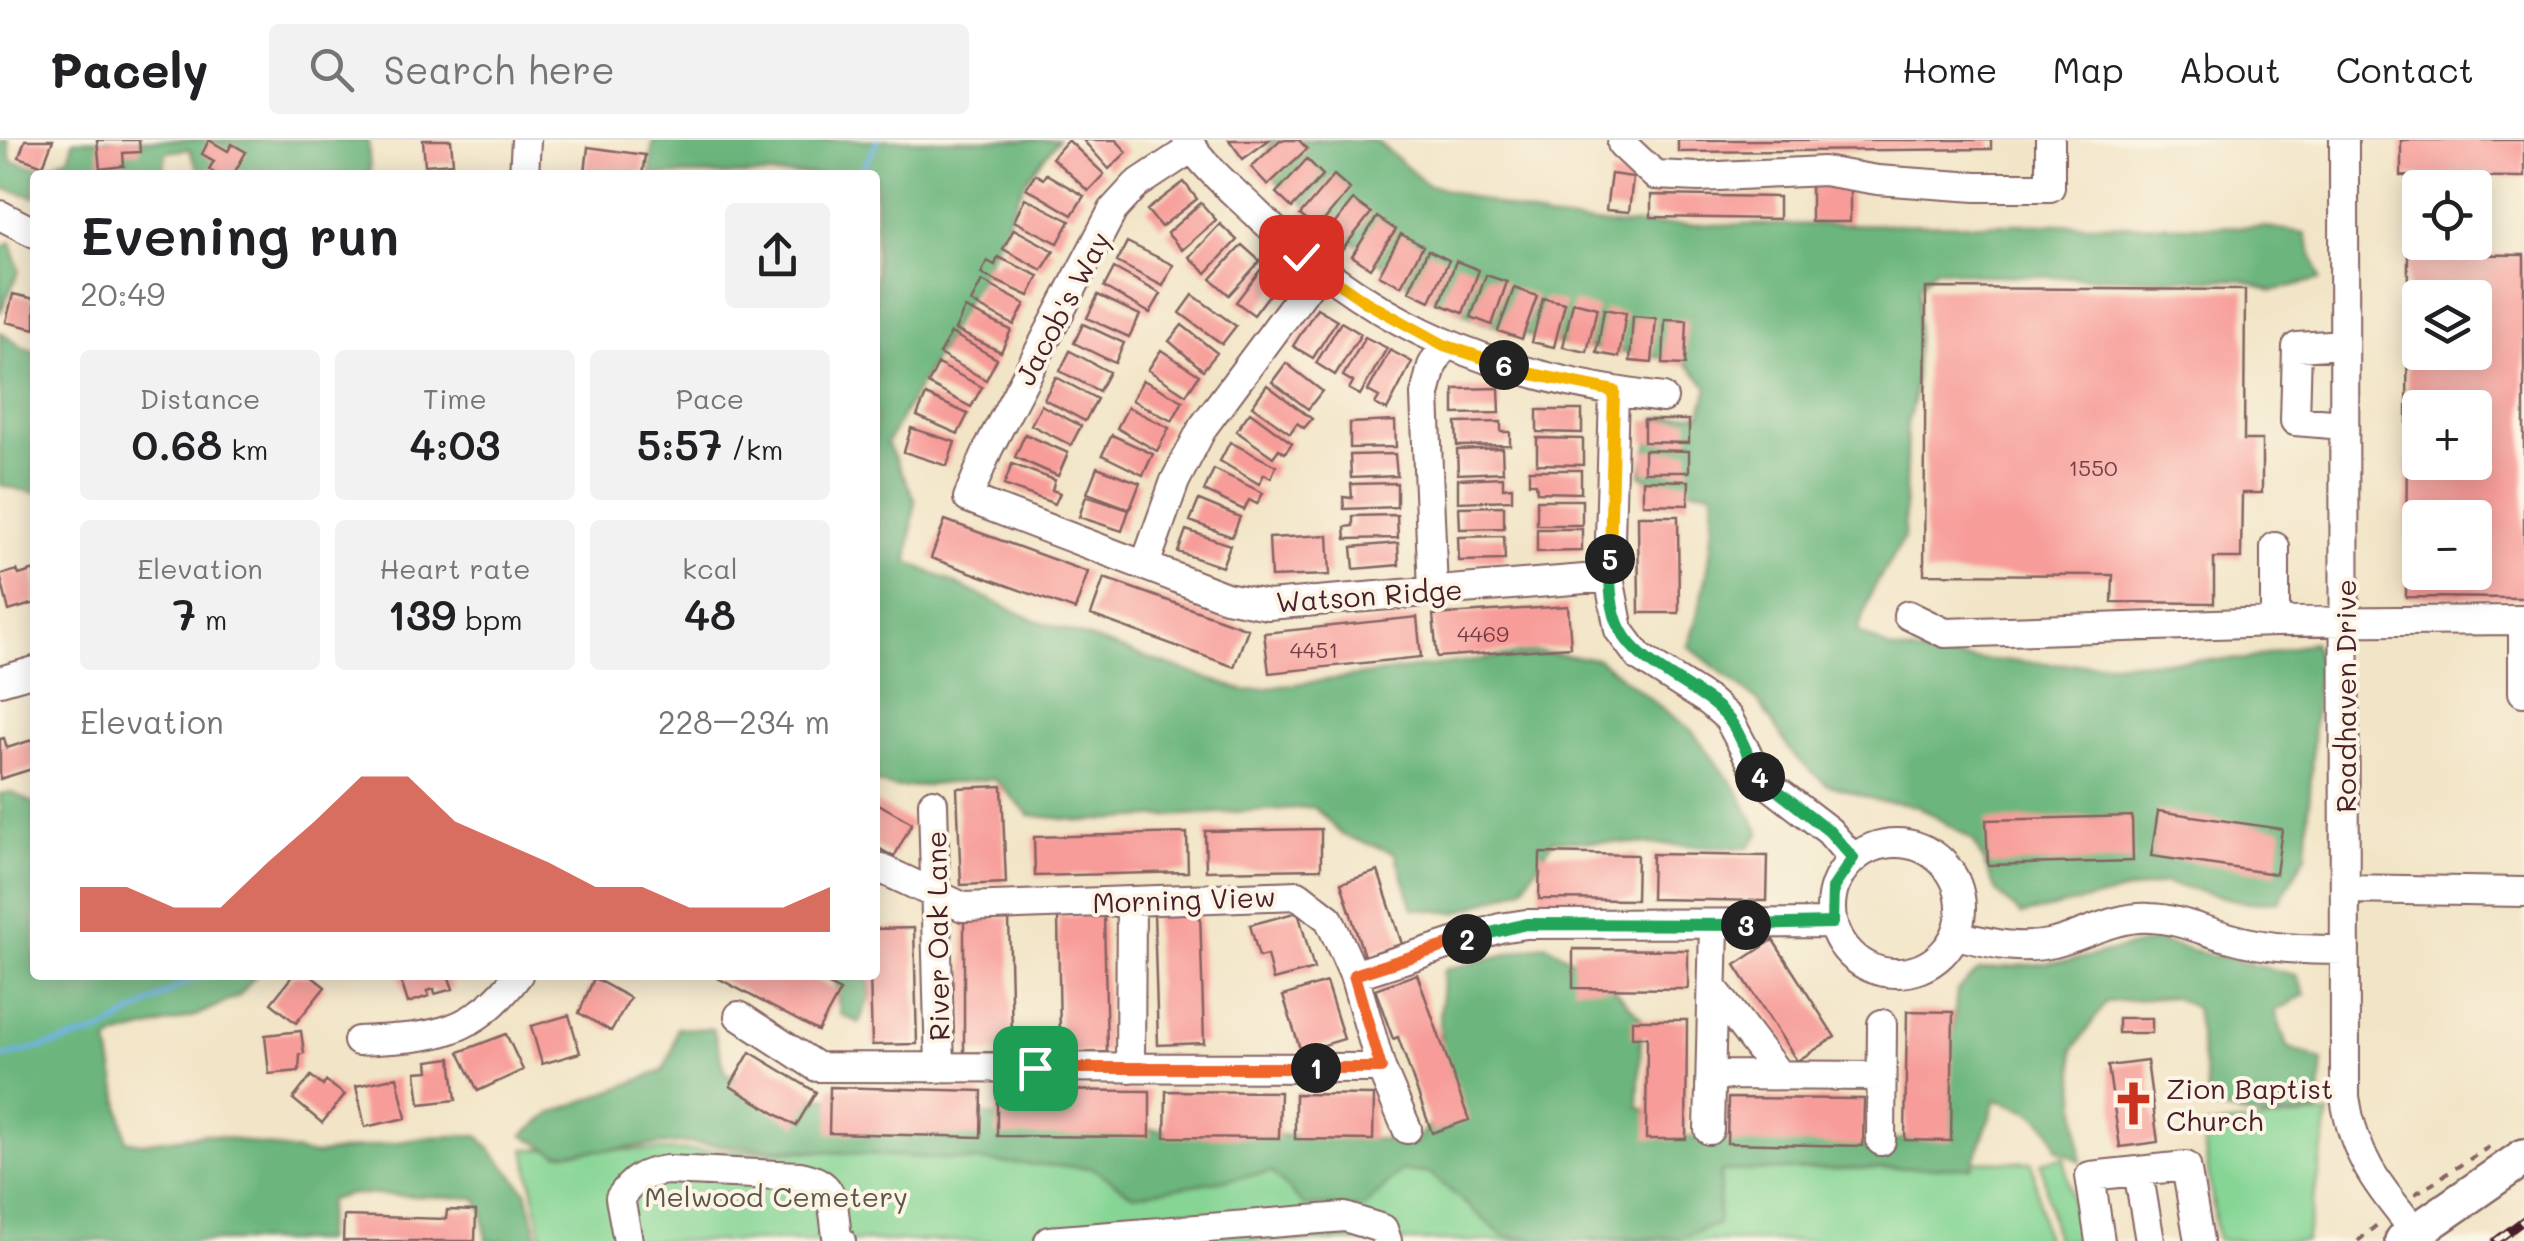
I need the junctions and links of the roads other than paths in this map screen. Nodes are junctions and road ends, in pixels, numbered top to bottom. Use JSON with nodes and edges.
{"nodes":[{"id":1,"x":526,"y":140,"type":"edge"},
{"id":2,"x":1624,"y":140,"type":"edge"},
{"id":3,"x":2050,"y":140,"type":"edge"},
{"id":4,"x":2344,"y":140,"type":"edge"},
{"id":5,"x":1190,"y":144,"type":"edge"},
{"id":6,"x":524,"y":170,"type":"edge"},
{"id":7,"x":0,"y":215,"type":"edge"},
{"id":8,"x":30,"y":231,"type":"edge"},
{"id":9,"x":1320,"y":270,"type":"junction"},
{"id":10,"x":2344,"y":344,"type":"junction"},
{"id":11,"x":1444,"y":345,"type":"junction"},
{"id":12,"x":1614,"y":391,"type":"junction"},
{"id":13,"x":1664,"y":398,"type":"dead end"},
{"id":14,"x":2344,"y":425,"type":"junction"},
{"id":15,"x":968,"y":498,"type":"joint"},
{"id":16,"x":2275,"y":547,"type":"dead end"},
{"id":17,"x":1145,"y":565,"type":"junction"},
{"id":18,"x":1609,"y":576,"type":"junction"},
{"id":19,"x":1433,"y":591,"type":"junction"},
{"id":20,"x":1908,"y":615,"type":"dead end"},
{"id":21,"x":2344,"y":620,"type":"junction"},
{"id":22,"x":2524,"y":620,"type":"edge"},
{"id":23,"x":2275,"y":622,"type":"junction"},
{"id":24,"x":30,"y":672,"type":"edge"},
{"id":25,"x":0,"y":681,"type":"edge"},
{"id":26,"x":2522,"y":692,"type":"edge"},
{"id":27,"x":934,"y":803,"type":"dead end"},
{"id":28,"x":1853,"y":858,"type":"junction"},
{"id":29,"x":880,"y":868,"type":"edge"},
{"id":30,"x":2345,"y":890,"type":"junction"},
{"id":31,"x":2524,"y":892,"type":"edge"},
{"id":32,"x":935,"y":896,"type":"junction"},
{"id":33,"x":1132,"y":901,"type":"junction"},
{"id":34,"x":1832,"y":923,"type":"junction"},
{"id":35,"x":1714,"y":925,"type":"junction"},
{"id":36,"x":1956,"y":935,"type":"junction"},
{"id":37,"x":2345,"y":950,"type":"junction"},
{"id":38,"x":1354,"y":975,"type":"junction"},
{"id":39,"x":514,"y":980,"type":"edge"},
{"id":40,"x":1712,"y":988,"type":"junction"},
{"id":41,"x":739,"y":1016,"type":"dead end"},
{"id":42,"x":1882,"y":1024,"type":"dead end"},
{"id":43,"x":358,"y":1041,"type":"dead end"},
{"id":44,"x":940,"y":1068,"type":"junction"},
{"id":45,"x":1130,"y":1068,"type":"junction"},
{"id":46,"x":1381,"y":1068,"type":"junction"},
{"id":47,"x":1711,"y":1074,"type":"junction"},
{"id":48,"x":1779,"y":1075,"type":"junction"},
{"id":49,"x":1881,"y":1076,"type":"junction"},
{"id":50,"x":1407,"y":1129,"type":"dead end"},
{"id":51,"x":1710,"y":1130,"type":"dead end"},
{"id":52,"x":1881,"y":1141,"type":"dead end"},
{"id":53,"x":2516,"y":1146,"type":"edge"},
{"id":54,"x":2138,"y":1171,"type":"junction"},
{"id":55,"x":2399,"y":1232,"type":"edge"},
{"id":56,"x":628,"y":1241,"type":"edge"},
{"id":57,"x":841,"y":1241,"type":"edge"},
{"id":58,"x":1050,"y":1241,"type":"edge"},
{"id":59,"x":1387,"y":1241,"type":"edge"},
{"id":60,"x":2100,"y":1241,"type":"edge"},
{"id":61,"x":2150,"y":1241,"type":"edge"},
{"id":62,"x":2199,"y":1241,"type":"edge"}],
"edges":[{"from":1,"to":6,"type":"street"},
{"from":2,"to":3,"type":"street"},
{"from":4,"to":10,"type":"street","name":"Roadhaven Drive"},
{"from":5,"to":9,"type":"street"},
{"from":5,"to":15,"type":"street","name":"Jacob's Way"},
{"from":7,"to":8,"type":"street"},
{"from":9,"to":11,"type":"street"},
{"from":9,"to":17,"type":"street"},
{"from":10,"to":14,"type":"street","name":"Roadhaven Drive"},
{"from":10,"to":14,"type":"street"},
{"from":11,"to":12,"type":"street"},
{"from":11,"to":19,"type":"street"},
{"from":12,"to":13,"type":"street"},
{"from":12,"to":18,"type":"street"},
{"from":14,"to":21,"type":"street","name":"Roadhaven Drive"},
{"from":15,"to":17,"type":"street","name":"Watson Ridge"},
{"from":16,"to":23,"type":"street"},
{"from":17,"to":19,"type":"street","name":"Watson Ridge"},
{"from":18,"to":19,"type":"street","name":"Watson Ridge"},
{"from":18,"to":28,"type":"street"},
{"from":20,"to":23,"type":"street"},
{"from":21,"to":22,"type":"street"},
{"from":21,"to":23,"type":"street"},
{"from":21,"to":30,"type":"street","name":"Roadhaven Drive"},
{"from":22,"to":26,"type":"street"},
{"from":24,"to":25,"type":"street"},
{"from":27,"to":32,"type":"street","name":"River Oak Lane"},
{"from":28,"to":34,"type":"street"},
{"from":28,"to":36,"type":"street"},
{"from":29,"to":32,"type":"street","name":"Morning View"},
{"from":30,"to":31,"type":"street"},
{"from":30,"to":37,"type":"street","name":"Roadhaven Drive"},
{"from":32,"to":33,"type":"street","name":"Morning View"},
{"from":32,"to":44,"type":"street","name":"River Oak Lane"},
{"from":33,"to":38,"type":"street","name":"Morning View"},
{"from":33,"to":45,"type":"street"},
{"from":34,"to":35,"type":"street"},
{"from":34,"to":36,"type":"street"},
{"from":35,"to":38,"type":"street"},
{"from":35,"to":40,"type":"street"},
{"from":36,"to":37,"type":"street"},
{"from":37,"to":55,"type":"street","name":"Roadhaven Drive"},
{"from":38,"to":46,"type":"street","name":"Morning View"},
{"from":39,"to":43,"type":"street"},
{"from":40,"to":47,"type":"street"},
{"from":40,"to":48,"type":"street"},
{"from":41,"to":44,"type":"street"},
{"from":42,"to":49,"type":"street"},
{"from":44,"to":45,"type":"street"},
{"from":45,"to":46,"type":"street"},
{"from":46,"to":50,"type":"street","name":"Morning View"},
{"from":47,"to":48,"type":"street"},
{"from":47,"to":51,"type":"street"},
{"from":48,"to":49,"type":"street"},
{"from":49,"to":52,"type":"street"},
{"from":53,"to":55,"type":"main road"},
{"from":54,"to":60,"type":"street"},
{"from":54,"to":61,"type":"street"},
{"from":54,"to":62,"type":"street"},
{"from":56,"to":57,"type":"street"},
{"from":58,"to":59,"type":"street"}]}
